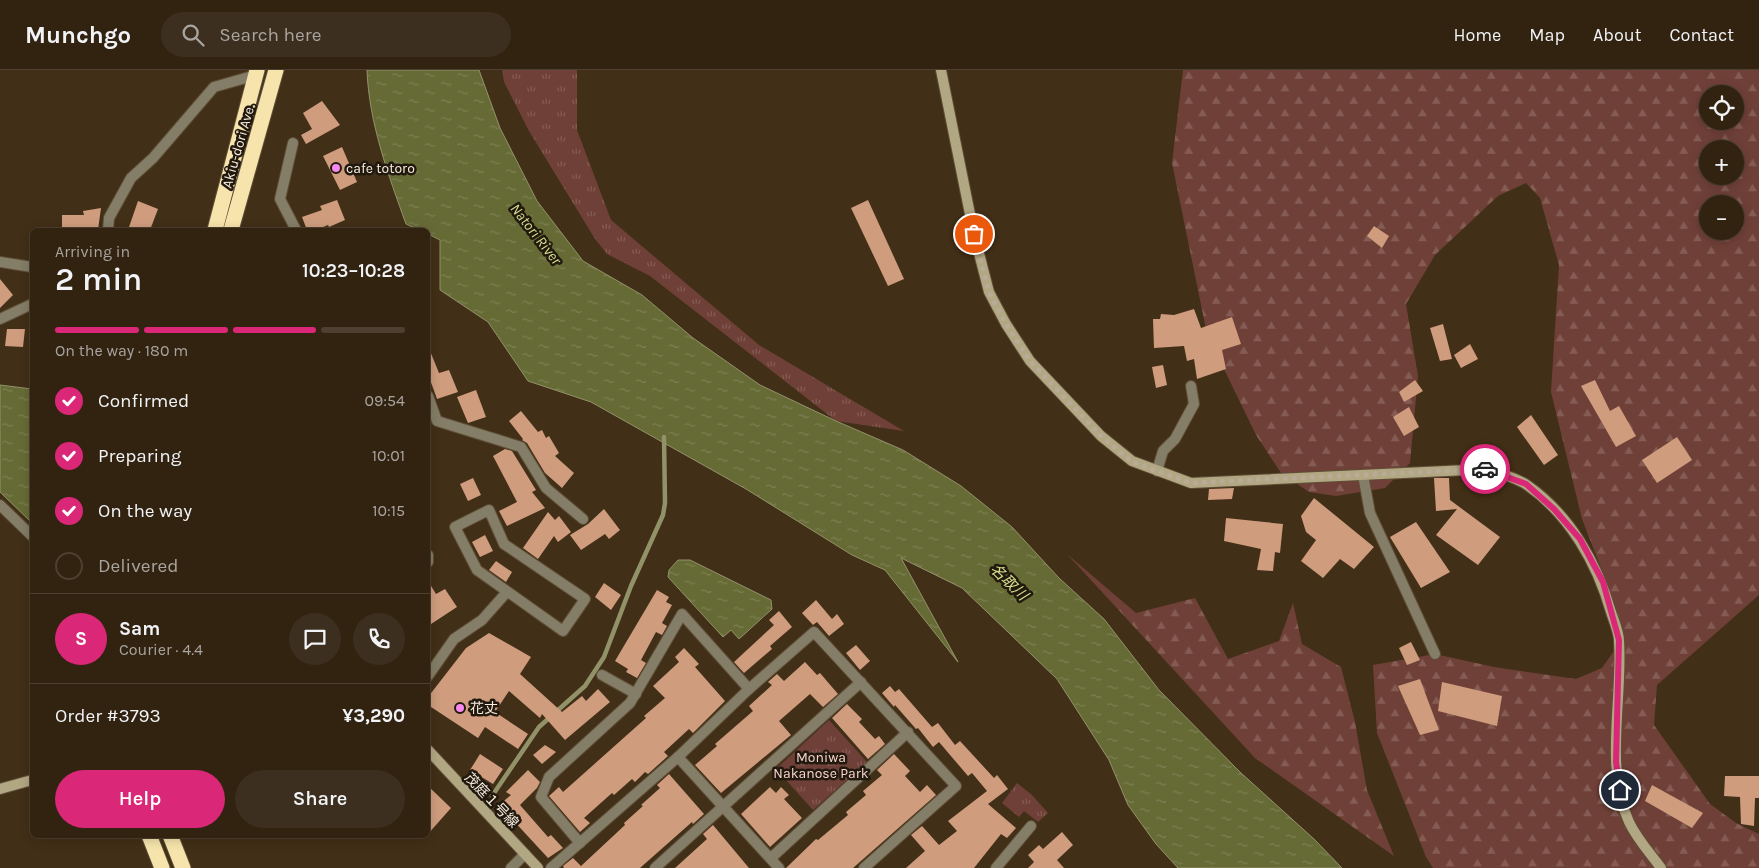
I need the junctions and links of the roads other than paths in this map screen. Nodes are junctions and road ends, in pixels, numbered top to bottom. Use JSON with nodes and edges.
{"nodes":[{"id":1,"x":276,"y":70,"type":"edge"},
{"id":2,"x":941,"y":70,"type":"edge"},
{"id":3,"x":257,"y":73,"type":"edge"},
{"id":4,"x":293,"y":143,"type":"dead end"},
{"id":5,"x":108,"y":228,"type":"edge"},
{"id":6,"x":216,"y":228,"type":"edge"},
{"id":7,"x":232,"y":228,"type":"edge"},
{"id":8,"x":295,"y":228,"type":"edge"},
{"id":9,"x":0,"y":262,"type":"edge"},
{"id":10,"x":30,"y":267,"type":"edge"},
{"id":11,"x":30,"y":305,"type":"edge"},
{"id":12,"x":0,"y":319,"type":"edge"},
{"id":13,"x":1191,"y":386,"type":"dead end"},
{"id":14,"x":430,"y":402,"type":"edge"},
{"id":15,"x":1157,"y":472,"type":"junction"},
{"id":16,"x":1363,"y":475,"type":"junction"},
{"id":17,"x":0,"y":505,"type":"edge"},
{"id":18,"x":583,"y":519,"type":"dead end"},
{"id":19,"x":30,"y":534,"type":"edge"},
{"id":20,"x":506,"y":593,"type":"junction"},
{"id":21,"x":1436,"y":654,"type":"dead end"},
{"id":22,"x":430,"y":673,"type":"edge"},
{"id":23,"x":602,"y":675,"type":"dead end"},
{"id":24,"x":861,"y":682,"type":"junction"},
{"id":25,"x":749,"y":689,"type":"junction"},
{"id":26,"x":636,"y":694,"type":"junction"},
{"id":27,"x":908,"y":732,"type":"junction"},
{"id":28,"x":430,"y":752,"type":"edge"},
{"id":29,"x":678,"y":757,"type":"junction"},
{"id":30,"x":30,"y":781,"type":"edge"},
{"id":31,"x":0,"y":789,"type":"edge"},
{"id":32,"x":723,"y":808,"type":"junction"},
{"id":33,"x":1031,"y":826,"type":"dead end"},
{"id":34,"x":150,"y":838,"type":"edge"},
{"id":35,"x":171,"y":838,"type":"edge"},
{"id":36,"x":580,"y":843,"type":"junction"},
{"id":37,"x":525,"y":854,"type":"junction"},
{"id":38,"x":770,"y":858,"type":"junction"},
{"id":39,"x":660,"y":866,"type":"edge"},
{"id":40,"x":162,"y":868,"type":"edge"},
{"id":41,"x":183,"y":868,"type":"edge"},
{"id":42,"x":511,"y":868,"type":"edge"},
{"id":43,"x":538,"y":868,"type":"edge"},
{"id":44,"x":551,"y":868,"type":"edge"},
{"id":45,"x":779,"y":868,"type":"edge"},
{"id":46,"x":864,"y":868,"type":"edge"},
{"id":47,"x":996,"y":868,"type":"edge"},
{"id":48,"x":1661,"y":868,"type":"edge"}],
"edges":[{"from":1,"to":7,"type":"highway","name":"Akiu-dori Ave."},
{"from":2,"to":15,"type":"street"},
{"from":3,"to":5,"type":"street"},
{"from":3,"to":6,"type":"highway","name":"Akiu-dori Ave."},
{"from":4,"to":8,"type":"street"},
{"from":9,"to":10,"type":"street"},
{"from":11,"to":12,"type":"street"},
{"from":13,"to":15,"type":"street"},
{"from":14,"to":18,"type":"street"},
{"from":15,"to":16,"type":"street"},
{"from":16,"to":21,"type":"street"},
{"from":16,"to":48,"type":"street"},
{"from":17,"to":19,"type":"street"},
{"from":20,"to":20,"type":"street"},
{"from":20,"to":22,"type":"street"},
{"from":23,"to":26,"type":"street"},
{"from":24,"to":25,"type":"street"},
{"from":24,"to":27,"type":"street"},
{"from":24,"to":32,"type":"street"},
{"from":25,"to":26,"type":"street"},
{"from":25,"to":29,"type":"street"},
{"from":26,"to":36,"type":"street"},
{"from":27,"to":38,"type":"street"},
{"from":27,"to":46,"type":"street"},
{"from":28,"to":37,"type":"street","name":"茂庭１号線"},
{"from":29,"to":32,"type":"street"},
{"from":29,"to":36,"type":"street"},
{"from":30,"to":31,"type":"street"},
{"from":32,"to":38,"type":"street"},
{"from":32,"to":39,"type":"street"},
{"from":33,"to":47,"type":"street"},
{"from":34,"to":40,"type":"highway"},
{"from":35,"to":41,"type":"highway"},
{"from":36,"to":44,"type":"street"},
{"from":37,"to":42,"type":"street"},
{"from":37,"to":43,"type":"street","name":"茂庭１号線"},
{"from":38,"to":45,"type":"street"}]}
